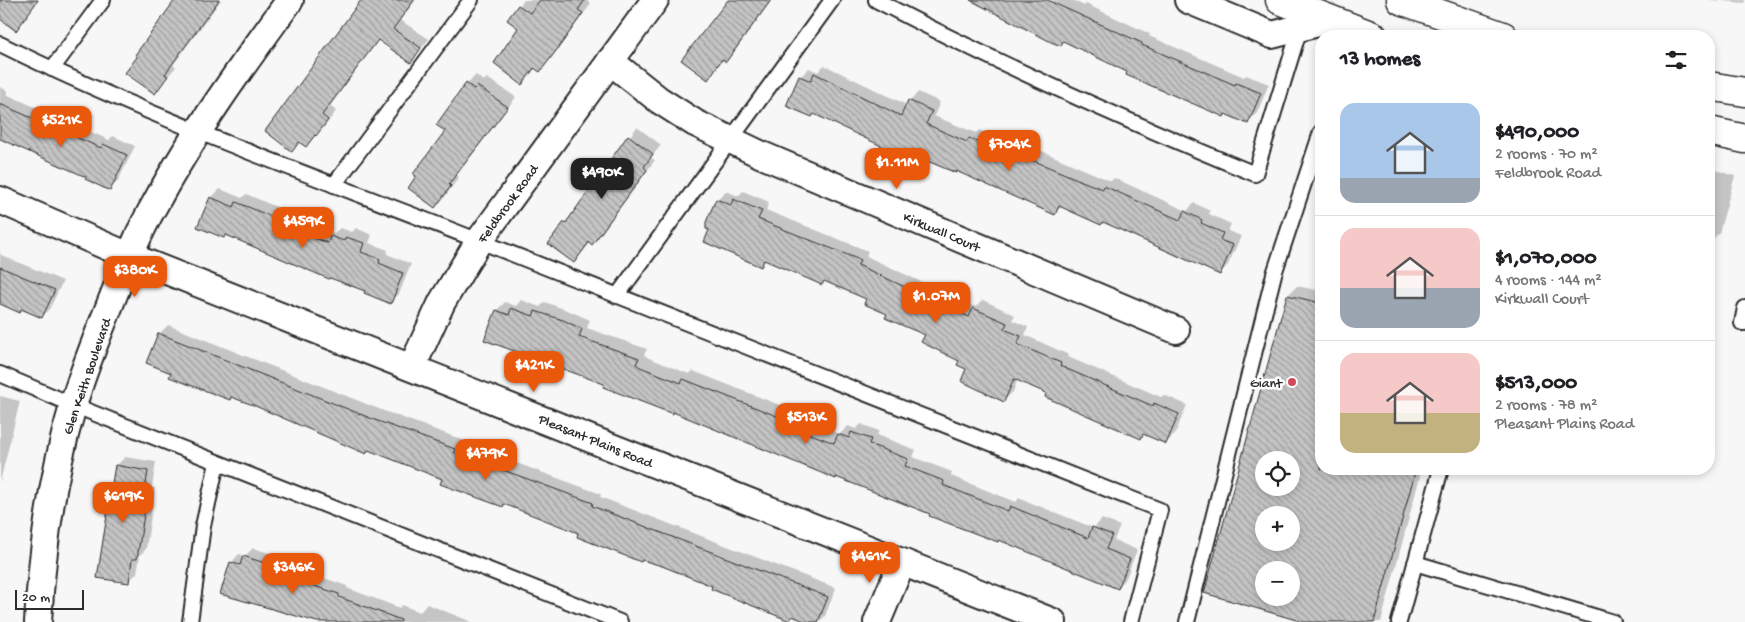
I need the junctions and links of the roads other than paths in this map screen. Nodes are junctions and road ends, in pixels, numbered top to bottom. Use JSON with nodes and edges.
{"nodes":[{"id":1,"x":103,"y":0,"type":"edge"},
{"id":2,"x":290,"y":0,"type":"edge"},
{"id":3,"x":471,"y":0,"type":"edge"},
{"id":4,"x":655,"y":0,"type":"edge"},
{"id":5,"x":832,"y":0,"type":"edge"},
{"id":6,"x":876,"y":0,"type":"edge"},
{"id":7,"x":1188,"y":0,"type":"edge"},
{"id":8,"x":1280,"y":0,"type":"edge"},
{"id":9,"x":1401,"y":0,"type":"edge"},
{"id":10,"x":1330,"y":20,"type":"junction"},
{"id":11,"x":1300,"y":28,"type":"junction"},
{"id":12,"x":1357,"y":30,"type":"edge"},
{"id":13,"x":1486,"y":30,"type":"edge"},
{"id":14,"x":0,"y":44,"type":"edge"},
{"id":15,"x":610,"y":61,"type":"junction"},
{"id":16,"x":52,"y":69,"type":"junction"},
{"id":17,"x":1715,"y":87,"type":"edge"},
{"id":18,"x":1745,"y":92,"type":"edge"},
{"id":19,"x":197,"y":132,"type":"junction"},
{"id":20,"x":1715,"y":132,"type":"edge"},
{"id":21,"x":1745,"y":139,"type":"edge"},
{"id":22,"x":731,"y":140,"type":"junction"},
{"id":23,"x":1315,"y":150,"type":"edge"},
{"id":24,"x":334,"y":185,"type":"junction"},
{"id":25,"x":0,"y":200,"type":"edge"},
{"id":26,"x":480,"y":241,"type":"junction"},
{"id":27,"x":129,"y":256,"type":"junction"},
{"id":28,"x":616,"y":296,"type":"junction"},
{"id":29,"x":1745,"y":308,"type":"edge"},
{"id":30,"x":1745,"y":323,"type":"edge"},
{"id":31,"x":1176,"y":330,"type":"dead end"},
{"id":32,"x":412,"y":367,"type":"junction"},
{"id":33,"x":0,"y":374,"type":"edge"},
{"id":34,"x":73,"y":405,"type":"junction"},
{"id":35,"x":217,"y":462,"type":"junction"},
{"id":36,"x":1439,"y":475,"type":"edge"},
{"id":37,"x":902,"y":562,"type":"junction"},
{"id":38,"x":1415,"y":563,"type":"junction"},
{"id":39,"x":38,"y":622,"type":"edge"},
{"id":40,"x":190,"y":622,"type":"edge"},
{"id":41,"x":620,"y":622,"type":"edge"},
{"id":42,"x":877,"y":622,"type":"edge"},
{"id":43,"x":1053,"y":622,"type":"edge"},
{"id":44,"x":1131,"y":622,"type":"edge"},
{"id":45,"x":1187,"y":622,"type":"edge"},
{"id":46,"x":1399,"y":622,"type":"edge"},
{"id":47,"x":1613,"y":622,"type":"edge"}],
"edges":[{"from":1,"to":16,"type":"lane"},
{"from":2,"to":19,"type":"street","name":"Glen Keith Boulevard"},
{"from":3,"to":24,"type":"lane"},
{"from":4,"to":15,"type":"street","name":"Feldbrook Road"},
{"from":5,"to":22,"type":"lane"},
{"from":6,"to":11,"type":"lane"},
{"from":7,"to":11,"type":"street"},
{"from":8,"to":10,"type":"main road"},
{"from":9,"to":13,"type":"main road"},
{"from":10,"to":11,"type":"street"},
{"from":10,"to":12,"type":"main road"},
{"from":14,"to":16,"type":"lane"},
{"from":15,"to":22,"type":"street","name":"Kirkwall Court"},
{"from":15,"to":26,"type":"street","name":"Feldbrook Road"},
{"from":16,"to":19,"type":"lane"},
{"from":17,"to":18,"type":"main road"},
{"from":19,"to":24,"type":"lane"},
{"from":19,"to":27,"type":"street","name":"Glen Keith Boulevard"},
{"from":20,"to":21,"type":"main road"},
{"from":22,"to":28,"type":"lane"},
{"from":22,"to":31,"type":"street","name":"Kirkwall Court"},
{"from":23,"to":45,"type":"lane"},
{"from":24,"to":26,"type":"lane"},
{"from":25,"to":27,"type":"street","name":"Pleasant Plains Road"},
{"from":26,"to":28,"type":"lane"},
{"from":26,"to":32,"type":"street","name":"Feldbrook Road"},
{"from":27,"to":32,"type":"street","name":"Pleasant Plains Road"},
{"from":27,"to":34,"type":"street","name":"Glen Keith Boulevard"},
{"from":28,"to":44,"type":"lane"},
{"from":29,"to":30,"type":"lane"},
{"from":32,"to":37,"type":"street","name":"Pleasant Plains Road"},
{"from":33,"to":34,"type":"lane"},
{"from":34,"to":35,"type":"lane"},
{"from":34,"to":39,"type":"street","name":"Glen Keith Boulevard"},
{"from":35,"to":40,"type":"lane"},
{"from":35,"to":41,"type":"lane"},
{"from":36,"to":38,"type":"lane"},
{"from":37,"to":42,"type":"street"},
{"from":37,"to":43,"type":"street","name":"Pleasant Plains Road"},
{"from":38,"to":46,"type":"lane"},
{"from":38,"to":47,"type":"lane"}]}
